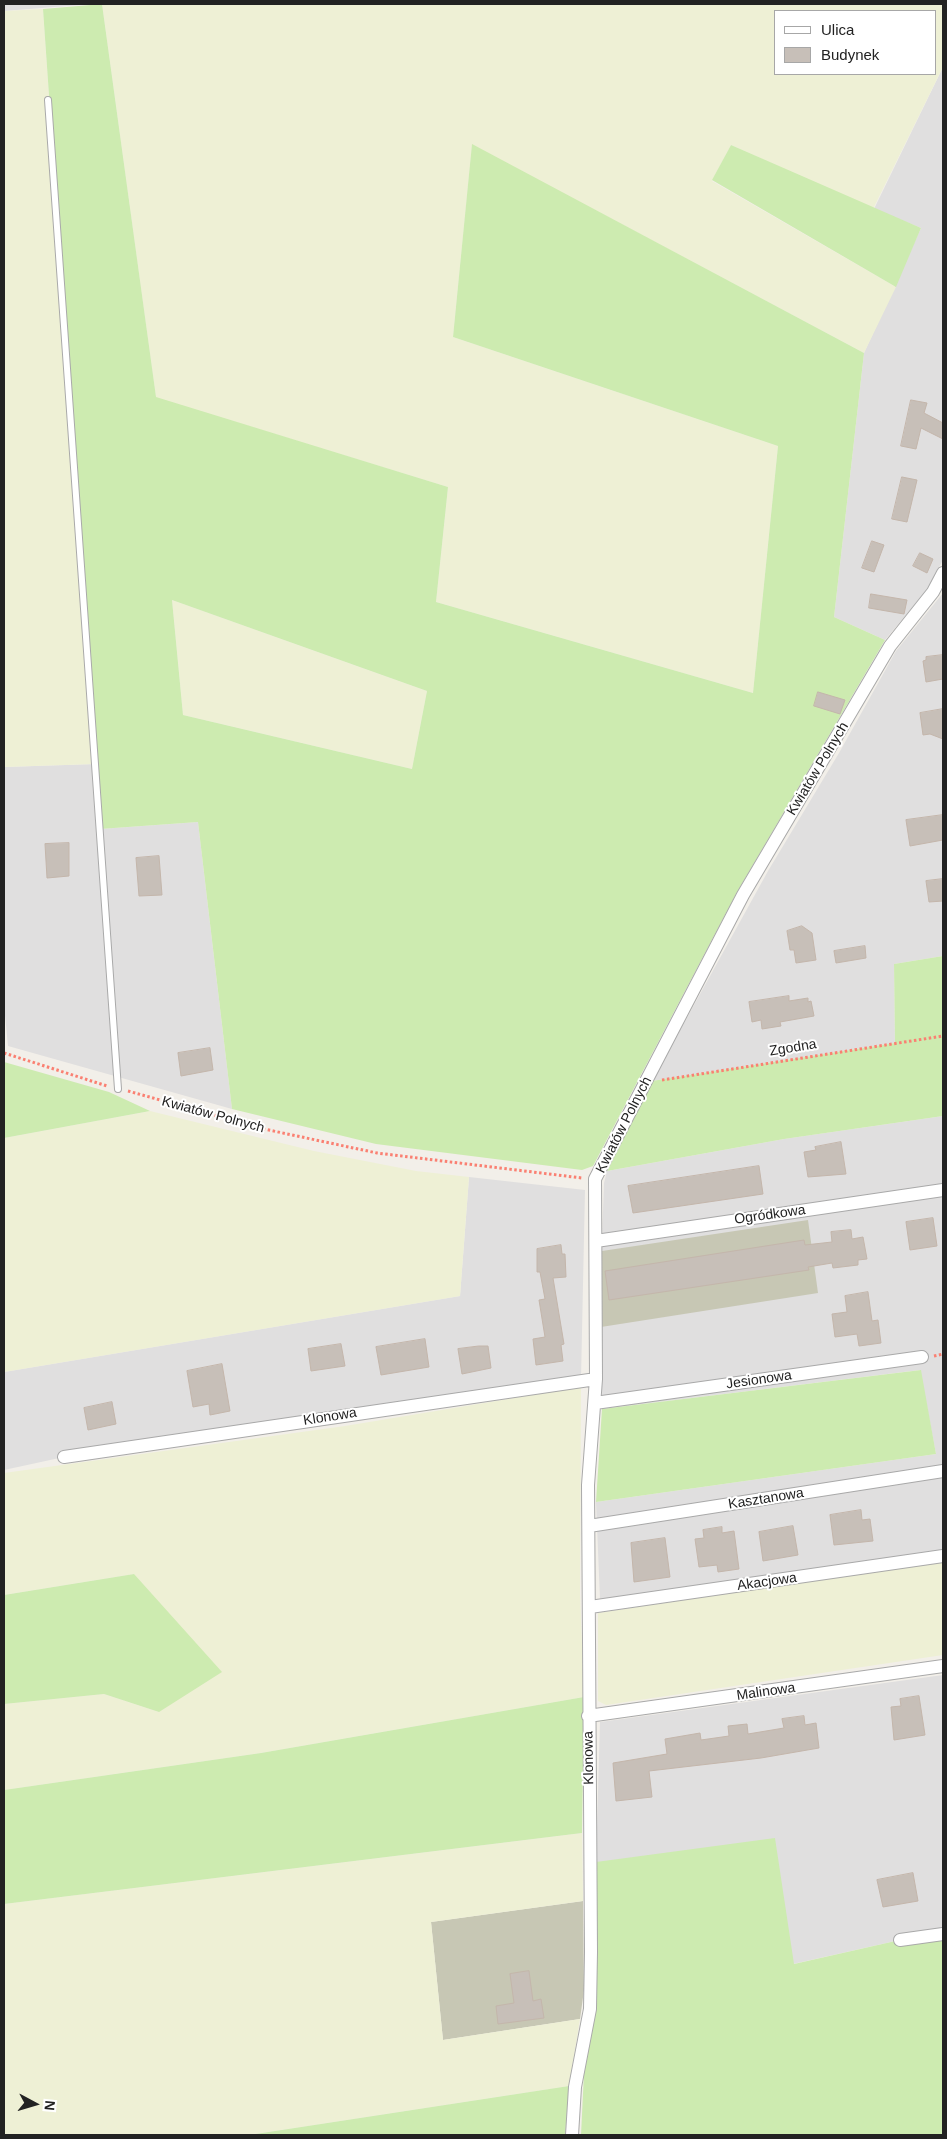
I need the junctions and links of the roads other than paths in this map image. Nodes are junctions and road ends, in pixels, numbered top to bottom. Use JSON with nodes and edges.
{"nodes":[{"id":1,"x":48,"y":100,"type":"dead end"},
{"id":2,"x":943,"y":573,"type":"edge"},
{"id":3,"x":118,"y":1089,"type":"road end"},
{"id":4,"x":595,"y":1179,"type":"joint"},
{"id":5,"x":943,"y":1190,"type":"edge"},
{"id":6,"x":596,"y":1241,"type":"junction"},
{"id":7,"x":922,"y":1357,"type":"dead end"},
{"id":8,"x":596,"y":1379,"type":"junction"},
{"id":9,"x":595,"y":1403,"type":"junction"},
{"id":10,"x":64,"y":1457,"type":"dead end"},
{"id":11,"x":943,"y":1471,"type":"edge"},
{"id":12,"x":589,"y":1526,"type":"junction"},
{"id":13,"x":943,"y":1556,"type":"edge"},
{"id":14,"x":590,"y":1607,"type":"junction"},
{"id":15,"x":943,"y":1666,"type":"edge"},
{"id":16,"x":588,"y":1716,"type":"junction"},
{"id":17,"x":943,"y":1934,"type":"edge"},
{"id":18,"x":900,"y":1940,"type":"dead end"},
{"id":19,"x":572,"y":2135,"type":"edge"}],
"edges":[{"from":1,"to":3,"type":"lane"},
{"from":2,"to":4,"type":"street","name":"Kwiatów Polnych"},
{"from":4,"to":6,"type":"street","name":"Klonowa"},
{"from":5,"to":6,"type":"street","name":"Ogródkowa"},
{"from":6,"to":8,"type":"street","name":"Klonowa"},
{"from":7,"to":9,"type":"street","name":"Jesionowa"},
{"from":8,"to":9,"type":"street","name":"Klonowa"},
{"from":8,"to":10,"type":"street","name":"Klonowa"},
{"from":9,"to":12,"type":"street","name":"Klonowa"},
{"from":11,"to":12,"type":"street","name":"Kasztanowa"},
{"from":12,"to":14,"type":"street","name":"Klonowa"},
{"from":13,"to":14,"type":"street","name":"Akacjowa"},
{"from":14,"to":16,"type":"street","name":"Klonowa"},
{"from":15,"to":16,"type":"street","name":"Malinowa"},
{"from":16,"to":19,"type":"street","name":"Klonowa"},
{"from":17,"to":18,"type":"street"}]}
